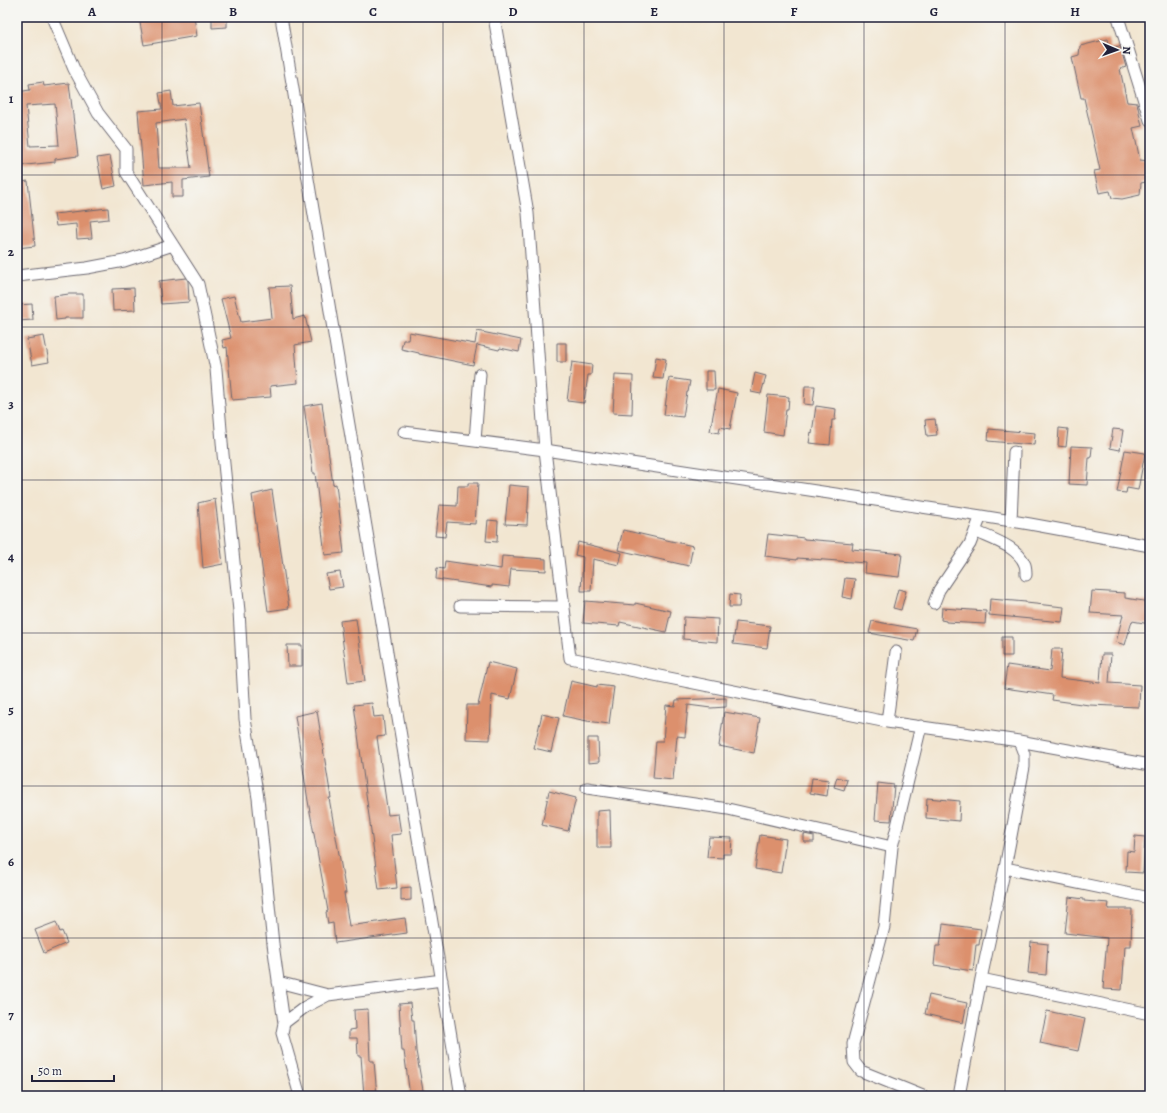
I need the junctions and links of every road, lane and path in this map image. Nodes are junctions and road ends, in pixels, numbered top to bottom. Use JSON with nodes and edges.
{"nodes":[{"id":1,"x":52,"y":17,"type":"edge"},
{"id":2,"x":281,"y":17,"type":"edge"},
{"id":3,"x":494,"y":17,"type":"edge"},
{"id":4,"x":1118,"y":17,"type":"edge"},
{"id":5,"x":1150,"y":120,"type":"edge"},
{"id":6,"x":173,"y":245,"type":"junction"},
{"id":7,"x":17,"y":276,"type":"edge"},
{"id":8,"x":480,"y":374,"type":"dead end"},
{"id":9,"x":404,"y":432,"type":"dead end"},
{"id":10,"x":475,"y":441,"type":"junction"},
{"id":11,"x":545,"y":450,"type":"junction"},
{"id":12,"x":1014,"y":452,"type":"dead end"},
{"id":13,"x":981,"y":516,"type":"junction"},
{"id":14,"x":1011,"y":521,"type":"junction"},
{"id":15,"x":975,"y":531,"type":"junction"},
{"id":16,"x":1150,"y":546,"type":"edge"},
{"id":17,"x":1026,"y":575,"type":"dead end"},
{"id":18,"x":934,"y":602,"type":"dead end"},
{"id":19,"x":460,"y":606,"type":"dead end"},
{"id":20,"x":564,"y":607,"type":"junction"},
{"id":21,"x":896,"y":652,"type":"dead end"},
{"id":22,"x":887,"y":722,"type":"junction"},
{"id":23,"x":921,"y":726,"type":"junction"},
{"id":24,"x":1019,"y":741,"type":"junction"},
{"id":25,"x":1150,"y":765,"type":"edge"},
{"id":26,"x":587,"y":788,"type":"dead end"},
{"id":27,"x":892,"y":847,"type":"junction"},
{"id":28,"x":1005,"y":868,"type":"junction"},
{"id":29,"x":1150,"y":898,"type":"edge"},
{"id":30,"x":981,"y":979,"type":"junction"},
{"id":31,"x":442,"y":980,"type":"junction"},
{"id":32,"x":278,"y":982,"type":"junction"},
{"id":33,"x":328,"y":995,"type":"junction"},
{"id":34,"x":1150,"y":1014,"type":"edge"},
{"id":35,"x":284,"y":1023,"type":"junction"},
{"id":36,"x":300,"y":1096,"type":"edge"},
{"id":37,"x":461,"y":1096,"type":"edge"},
{"id":38,"x":923,"y":1096,"type":"edge"},
{"id":39,"x":959,"y":1096,"type":"edge"}],
"edges":[{"from":1,"to":6,"type":"street"},
{"from":2,"to":31,"type":"street"},
{"from":3,"to":11,"type":"street"},
{"from":4,"to":5,"type":"street"},
{"from":6,"to":7,"type":"street"},
{"from":6,"to":32,"type":"street"},
{"from":8,"to":10,"type":"street"},
{"from":9,"to":10,"type":"street"},
{"from":10,"to":11,"type":"street"},
{"from":11,"to":13,"type":"street"},
{"from":11,"to":20,"type":"street"},
{"from":12,"to":14,"type":"street"},
{"from":13,"to":14,"type":"street"},
{"from":13,"to":15,"type":"street"},
{"from":14,"to":16,"type":"street"},
{"from":15,"to":17,"type":"street"},
{"from":15,"to":18,"type":"street"},
{"from":19,"to":20,"type":"street"},
{"from":20,"to":22,"type":"street"},
{"from":21,"to":22,"type":"street"},
{"from":22,"to":23,"type":"street"},
{"from":23,"to":24,"type":"street"},
{"from":23,"to":27,"type":"street"},
{"from":24,"to":25,"type":"street"},
{"from":24,"to":28,"type":"street"},
{"from":26,"to":27,"type":"street"},
{"from":27,"to":38,"type":"street"},
{"from":28,"to":29,"type":"street"},
{"from":28,"to":30,"type":"street"},
{"from":30,"to":34,"type":"street"},
{"from":30,"to":39,"type":"street"},
{"from":31,"to":33,"type":"street"},
{"from":31,"to":37,"type":"street"},
{"from":32,"to":33,"type":"street"},
{"from":32,"to":35,"type":"street"},
{"from":33,"to":35,"type":"street"},
{"from":35,"to":36,"type":"street"}]}
